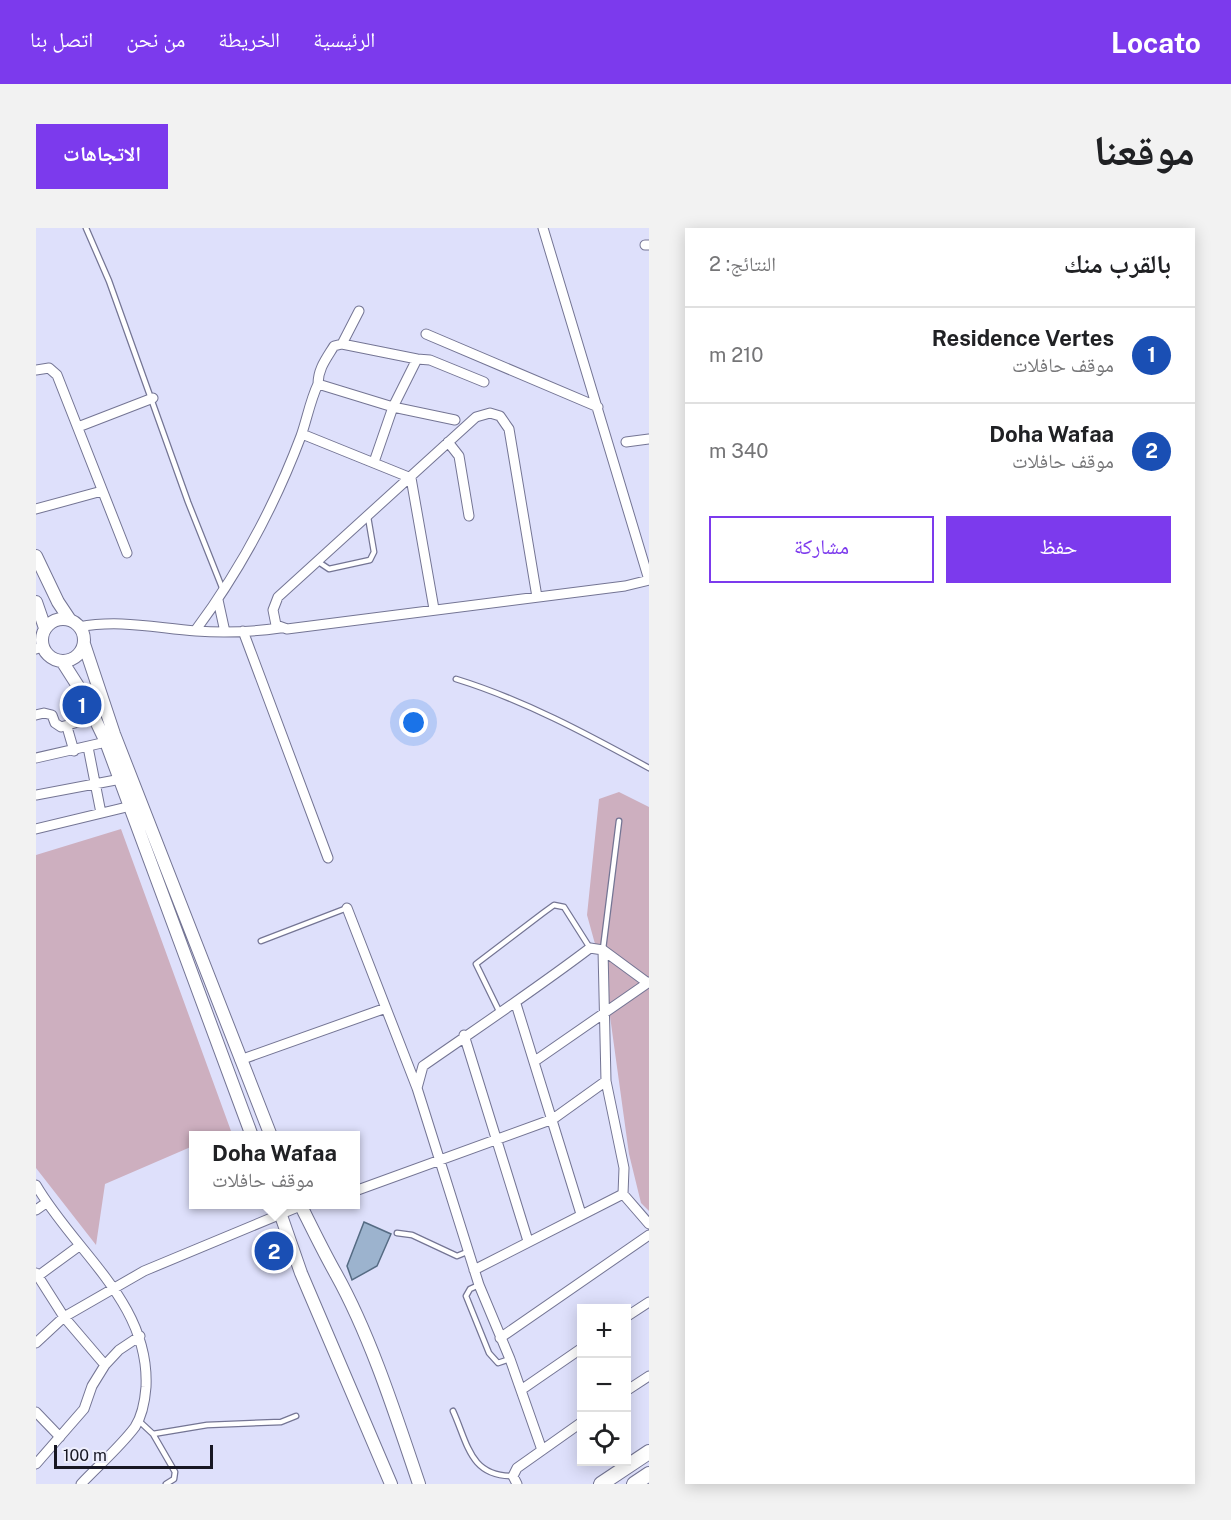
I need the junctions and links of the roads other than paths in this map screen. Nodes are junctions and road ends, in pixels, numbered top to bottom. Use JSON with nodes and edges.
{"nodes":[{"id":1,"x":86,"y":228,"type":"edge"},
{"id":2,"x":543,"y":228,"type":"edge"},
{"id":3,"x":359,"y":311,"type":"dead end"},
{"id":4,"x":426,"y":334,"type":"dead end"},
{"id":5,"x":342,"y":344,"type":"junction"},
{"id":6,"x":417,"y":359,"type":"junction"},
{"id":7,"x":36,"y":370,"type":"edge"},
{"id":8,"x":484,"y":382,"type":"dead end"},
{"id":9,"x":318,"y":384,"type":"junction"},
{"id":10,"x":153,"y":398,"type":"junction"},
{"id":11,"x":598,"y":406,"type":"junction"},
{"id":12,"x":393,"y":407,"type":"junction"},
{"id":13,"x":455,"y":420,"type":"dead end"},
{"id":14,"x":78,"y":427,"type":"junction"},
{"id":15,"x":302,"y":434,"type":"junction"},
{"id":16,"x":649,"y":440,"type":"edge"},
{"id":17,"x":448,"y":442,"type":"junction"},
{"id":18,"x":626,"y":442,"type":"dead end"},
{"id":19,"x":374,"y":462,"type":"junction"},
{"id":20,"x":411,"y":478,"type":"junction"},
{"id":21,"x":102,"y":491,"type":"junction"},
{"id":22,"x":36,"y":509,"type":"edge"},
{"id":23,"x":367,"y":515,"type":"junction"},
{"id":24,"x":469,"y":516,"type":"dead end"},
{"id":25,"x":127,"y":553,"type":"dead end"},
{"id":26,"x":36,"y":556,"type":"edge"},
{"id":27,"x":317,"y":561,"type":"junction"},
{"id":28,"x":649,"y":580,"type":"edge"},
{"id":29,"x":224,"y":591,"type":"junction"},
{"id":30,"x":537,"y":597,"type":"junction"},
{"id":31,"x":218,"y":600,"type":"junction"},
{"id":32,"x":36,"y":602,"type":"edge"},
{"id":33,"x":434,"y":609,"type":"junction"},
{"id":34,"x":75,"y":623,"type":"junction"},
{"id":35,"x":45,"y":628,"type":"junction"},
{"id":36,"x":280,"y":628,"type":"junction"},
{"id":37,"x":195,"y":631,"type":"junction"},
{"id":38,"x":243,"y":631,"type":"junction"},
{"id":39,"x":225,"y":632,"type":"junction"},
{"id":40,"x":84,"y":644,"type":"junction"},
{"id":41,"x":40,"y":648,"type":"edge"},
{"id":42,"x":62,"y":661,"type":"junction"},
{"id":43,"x":456,"y":679,"type":"dead end"},
{"id":44,"x":36,"y":715,"type":"edge"},
{"id":45,"x":95,"y":717,"type":"junction"},
{"id":46,"x":67,"y":727,"type":"junction"},
{"id":47,"x":106,"y":742,"type":"junction"},
{"id":48,"x":88,"y":747,"type":"junction"},
{"id":49,"x":74,"y":751,"type":"junction"},
{"id":50,"x":36,"y":758,"type":"edge"},
{"id":51,"x":649,"y":768,"type":"edge"},
{"id":52,"x":120,"y":779,"type":"junction"},
{"id":53,"x":96,"y":784,"type":"junction"},
{"id":54,"x":36,"y":795,"type":"edge"},
{"id":55,"x":131,"y":806,"type":"junction"},
{"id":56,"x":101,"y":813,"type":"junction"},
{"id":57,"x":619,"y":821,"type":"dead end"},
{"id":58,"x":36,"y":829,"type":"edge"},
{"id":59,"x":328,"y":858,"type":"dead end"},
{"id":60,"x":347,"y":908,"type":"joint"},
{"id":61,"x":261,"y":941,"type":"dead end"},
{"id":62,"x":590,"y":948,"type":"junction"},
{"id":63,"x":603,"y":950,"type":"junction"},
{"id":64,"x":649,"y":983,"type":"edge"},
{"id":65,"x":516,"y":1004,"type":"junction"},
{"id":66,"x":386,"y":1008,"type":"junction"},
{"id":67,"x":604,"y":1011,"type":"junction"},
{"id":68,"x":500,"y":1013,"type":"junction"},
{"id":69,"x":464,"y":1035,"type":"junction"},
{"id":70,"x":240,"y":1060,"type":"junction"},
{"id":71,"x":535,"y":1061,"type":"junction"},
{"id":72,"x":606,"y":1081,"type":"junction"},
{"id":73,"x":417,"y":1088,"type":"junction"},
{"id":74,"x":553,"y":1119,"type":"junction"},
{"id":75,"x":250,"y":1131,"type":"edge"},
{"id":76,"x":269,"y":1131,"type":"edge"},
{"id":77,"x":497,"y":1138,"type":"junction"},
{"id":78,"x":438,"y":1161,"type":"junction"},
{"id":79,"x":36,"y":1185,"type":"edge"},
{"id":80,"x":360,"y":1189,"type":"edge"},
{"id":81,"x":623,"y":1194,"type":"junction"},
{"id":82,"x":46,"y":1203,"type":"junction"},
{"id":83,"x":279,"y":1209,"type":"edge"},
{"id":84,"x":304,"y":1209,"type":"edge"},
{"id":85,"x":36,"y":1210,"type":"edge"},
{"id":86,"x":581,"y":1214,"type":"junction"},
{"id":87,"x":649,"y":1224,"type":"edge"},
{"id":88,"x":397,"y":1233,"type":"dead end"},
{"id":89,"x":649,"y":1235,"type":"edge"},
{"id":90,"x":528,"y":1241,"type":"junction"},
{"id":91,"x":78,"y":1246,"type":"junction"},
{"id":92,"x":467,"y":1252,"type":"junction"},
{"id":93,"x":474,"y":1270,"type":"junction"},
{"id":94,"x":37,"y":1275,"type":"edge"},
{"id":95,"x":479,"y":1285,"type":"junction"},
{"id":96,"x":114,"y":1288,"type":"junction"},
{"id":97,"x":649,"y":1302,"type":"edge"},
{"id":98,"x":631,"y":1314,"type":"edge"},
{"id":99,"x":64,"y":1317,"type":"junction"},
{"id":100,"x":140,"y":1336,"type":"junction"},
{"id":101,"x":500,"y":1338,"type":"junction"},
{"id":102,"x":36,"y":1343,"type":"edge"},
{"id":103,"x":577,"y":1351,"type":"edge"},
{"id":104,"x":510,"y":1359,"type":"junction"},
{"id":105,"x":105,"y":1365,"type":"junction"},
{"id":106,"x":649,"y":1376,"type":"edge"},
{"id":107,"x":631,"y":1388,"type":"edge"},
{"id":108,"x":521,"y":1390,"type":"junction"},
{"id":109,"x":453,"y":1411,"type":"dead end"},
{"id":110,"x":36,"y":1412,"type":"edge"},
{"id":111,"x":296,"y":1416,"type":"dead end"},
{"id":112,"x":138,"y":1420,"type":"junction"},
{"id":113,"x":577,"y":1426,"type":"edge"},
{"id":114,"x":153,"y":1434,"type":"junction"},
{"id":115,"x":60,"y":1437,"type":"junction"},
{"id":116,"x":542,"y":1450,"type":"junction"},
{"id":117,"x":649,"y":1452,"type":"edge"},
{"id":118,"x":36,"y":1464,"type":"edge"},
{"id":119,"x":649,"y":1474,"type":"edge"},
{"id":120,"x":515,"y":1480,"type":"edge"},
{"id":121,"x":81,"y":1484,"type":"edge"},
{"id":122,"x":166,"y":1484,"type":"edge"},
{"id":123,"x":391,"y":1484,"type":"edge"},
{"id":124,"x":419,"y":1484,"type":"edge"},
{"id":125,"x":601,"y":1484,"type":"edge"},
{"id":126,"x":634,"y":1484,"type":"edge"}],
"edges":[{"from":1,"to":10,"type":"lane"},
{"from":2,"to":11,"type":"street"},
{"from":3,"to":5,"type":"street"},
{"from":4,"to":11,"type":"street"},
{"from":5,"to":6,"type":"street"},
{"from":5,"to":9,"type":"street"},
{"from":6,"to":8,"type":"street"},
{"from":6,"to":12,"type":"street"},
{"from":7,"to":14,"type":"street"},
{"from":9,"to":12,"type":"street"},
{"from":9,"to":15,"type":"street"},
{"from":10,"to":14,"type":"street"},
{"from":10,"to":29,"type":"lane"},
{"from":11,"to":28,"type":"street"},
{"from":12,"to":13,"type":"street"},
{"from":12,"to":19,"type":"street"},
{"from":14,"to":21,"type":"street"},
{"from":15,"to":19,"type":"street"},
{"from":15,"to":29,"type":"street"},
{"from":16,"to":18,"type":"street"},
{"from":17,"to":20,"type":"street"},
{"from":17,"to":24,"type":"street"},
{"from":17,"to":30,"type":"street"},
{"from":19,"to":20,"type":"street"},
{"from":20,"to":23,"type":"street"},
{"from":20,"to":33,"type":"street"},
{"from":21,"to":22,"type":"street"},
{"from":21,"to":25,"type":"street"},
{"from":23,"to":27,"type":"street"},
{"from":23,"to":27,"type":"lane"},
{"from":26,"to":34,"type":"street"},
{"from":27,"to":36,"type":"street"},
{"from":28,"to":30,"type":"street"},
{"from":29,"to":31,"type":"street"},
{"from":30,"to":33,"type":"street"},
{"from":31,"to":37,"type":"street"},
{"from":31,"to":39,"type":"street"},
{"from":32,"to":35,"type":"street"},
{"from":33,"to":36,"type":"street"},
{"from":34,"to":35,"type":"street"},
{"from":34,"to":37,"type":"street"},
{"from":34,"to":40,"type":"street"},
{"from":35,"to":41,"type":"street"},
{"from":36,"to":38,"type":"street"},
{"from":37,"to":39,"type":"street"},
{"from":38,"to":39,"type":"street"},
{"from":38,"to":59,"type":"street"},
{"from":40,"to":42,"type":"street"},
{"from":40,"to":70,"type":"street"},
{"from":41,"to":42,"type":"street"},
{"from":42,"to":45,"type":"street"},
{"from":43,"to":51,"type":"lane"},
{"from":44,"to":46,"type":"street"},
{"from":45,"to":46,"type":"street"},
{"from":45,"to":47,"type":"street"},
{"from":46,"to":49,"type":"street"},
{"from":47,"to":48,"type":"street"},
{"from":47,"to":52,"type":"street"},
{"from":48,"to":49,"type":"street"},
{"from":48,"to":53,"type":"street"},
{"from":49,"to":50,"type":"street"},
{"from":52,"to":53,"type":"street"},
{"from":52,"to":55,"type":"street"},
{"from":53,"to":54,"type":"street"},
{"from":53,"to":56,"type":"street"},
{"from":55,"to":56,"type":"street"},
{"from":55,"to":75,"type":"street"},
{"from":56,"to":58,"type":"street"},
{"from":57,"to":63,"type":"lane"},
{"from":60,"to":61,"type":"lane"},
{"from":60,"to":66,"type":"street"},
{"from":62,"to":63,"type":"street"},
{"from":62,"to":65,"type":"street"},
{"from":62,"to":68,"type":"lane"},
{"from":63,"to":64,"type":"street"},
{"from":63,"to":67,"type":"street"},
{"from":64,"to":67,"type":"street"},
{"from":65,"to":68,"type":"street"},
{"from":65,"to":71,"type":"street"},
{"from":66,"to":70,"type":"street"},
{"from":66,"to":73,"type":"street"},
{"from":67,"to":71,"type":"street"},
{"from":67,"to":72,"type":"street"},
{"from":68,"to":69,"type":"street"},
{"from":69,"to":73,"type":"street"},
{"from":69,"to":77,"type":"street"},
{"from":70,"to":76,"type":"street"},
{"from":71,"to":74,"type":"street"},
{"from":72,"to":74,"type":"street"},
{"from":72,"to":81,"type":"street"},
{"from":73,"to":78,"type":"street"},
{"from":74,"to":77,"type":"street"},
{"from":74,"to":86,"type":"street"},
{"from":77,"to":78,"type":"street"},
{"from":77,"to":90,"type":"street"},
{"from":78,"to":80,"type":"street"},
{"from":78,"to":92,"type":"street"},
{"from":79,"to":82,"type":"street"},
{"from":81,"to":86,"type":"street"},
{"from":81,"to":87,"type":"street"},
{"from":82,"to":85,"type":"street"},
{"from":82,"to":91,"type":"street"},
{"from":83,"to":96,"type":"street"},
{"from":83,"to":123,"type":"street"},
{"from":84,"to":124,"type":"street"},
{"from":86,"to":90,"type":"street"},
{"from":88,"to":92,"type":"lane"},
{"from":89,"to":101,"type":"street"},
{"from":90,"to":93,"type":"street"},
{"from":91,"to":94,"type":"street"},
{"from":91,"to":96,"type":"street"},
{"from":92,"to":93,"type":"street"},
{"from":93,"to":95,"type":"street"},
{"from":94,"to":99,"type":"street"},
{"from":95,"to":101,"type":"street"},
{"from":95,"to":104,"type":"lane"},
{"from":96,"to":99,"type":"street"},
{"from":96,"to":100,"type":"street"},
{"from":97,"to":98,"type":"street"},
{"from":99,"to":102,"type":"street"},
{"from":99,"to":105,"type":"street"},
{"from":100,"to":105,"type":"street"},
{"from":100,"to":112,"type":"street"},
{"from":101,"to":104,"type":"street"},
{"from":103,"to":108,"type":"street"},
{"from":104,"to":108,"type":"street"},
{"from":105,"to":115,"type":"street"},
{"from":106,"to":107,"type":"street"},
{"from":108,"to":116,"type":"street"},
{"from":109,"to":120,"type":"lane"},
{"from":110,"to":115,"type":"street"},
{"from":111,"to":114,"type":"lane"},
{"from":112,"to":114,"type":"lane"},
{"from":112,"to":121,"type":"street"},
{"from":113,"to":116,"type":"street"},
{"from":114,"to":122,"type":"lane"},
{"from":115,"to":118,"type":"street"},
{"from":116,"to":120,"type":"street"},
{"from":117,"to":125,"type":"main road"},
{"from":119,"to":126,"type":"main road"}]}
